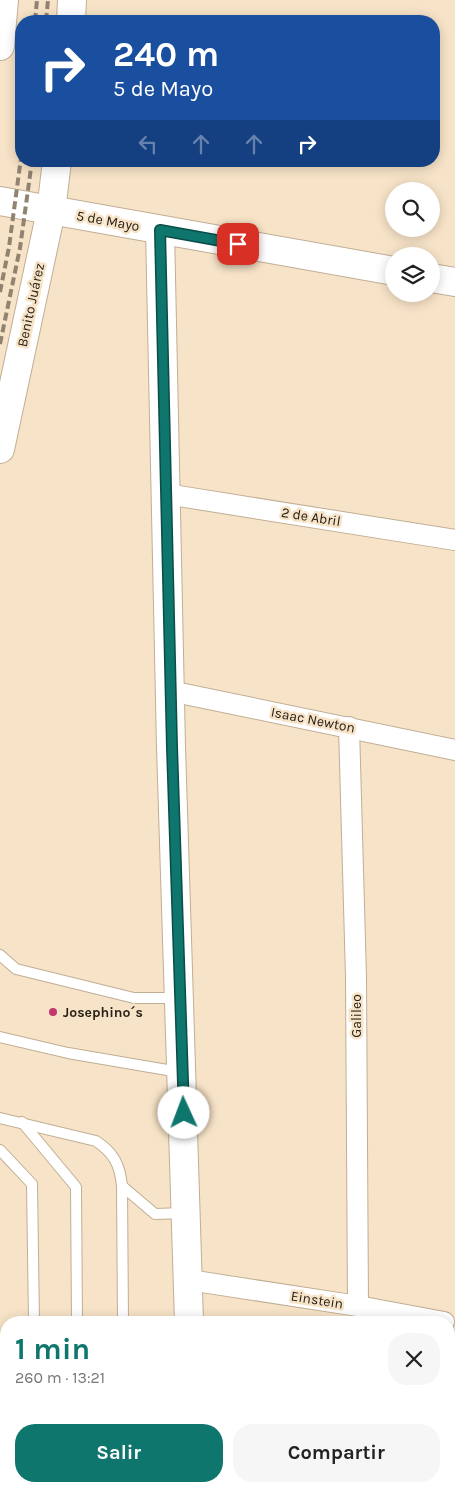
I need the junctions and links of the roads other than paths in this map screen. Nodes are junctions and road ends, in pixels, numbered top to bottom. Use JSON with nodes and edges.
{"nodes":[{"id":1,"x":4,"y":0,"type":"edge"},
{"id":2,"x":72,"y":0,"type":"edge"},
{"id":3,"x":71,"y":15,"type":"edge"},
{"id":4,"x":0,"y":46,"type":"edge"},
{"id":5,"x":56,"y":167,"type":"edge"},
{"id":6,"x":0,"y":201,"type":"edge"},
{"id":7,"x":51,"y":210,"type":"junction"},
{"id":8,"x":160,"y":230,"type":"junction"},
{"id":9,"x":385,"y":269,"type":"edge"},
{"id":10,"x":440,"y":280,"type":"edge"},
{"id":11,"x":455,"y":282,"type":"edge"},
{"id":12,"x":0,"y":449,"type":"edge"},
{"id":13,"x":166,"y":494,"type":"junction"},
{"id":14,"x":455,"y":540,"type":"edge"},
{"id":15,"x":170,"y":691,"type":"junction"},
{"id":16,"x":349,"y":727,"type":"junction"},
{"id":17,"x":455,"y":750,"type":"edge"},
{"id":18,"x":0,"y":955,"type":"edge"},
{"id":19,"x":180,"y":998,"type":"junction"},
{"id":20,"x":0,"y":1037,"type":"edge"},
{"id":21,"x":182,"y":1073,"type":"junction"},
{"id":22,"x":0,"y":1118,"type":"edge"},
{"id":23,"x":22,"y":1122,"type":"junction"},
{"id":24,"x":0,"y":1150,"type":"edge"},
{"id":25,"x":122,"y":1186,"type":"junction"},
{"id":26,"x":186,"y":1212,"type":"junction"},
{"id":27,"x":189,"y":1280,"type":"junction"},
{"id":28,"x":358,"y":1306,"type":"junction"},
{"id":29,"x":34,"y":1316,"type":"edge"},
{"id":30,"x":77,"y":1316,"type":"edge"},
{"id":31,"x":123,"y":1316,"type":"edge"},
{"id":32,"x":189,"y":1316,"type":"edge"},
{"id":33,"x":412,"y":1316,"type":"edge"}],
"edges":[{"from":1,"to":4,"type":"street"},
{"from":2,"to":3,"type":"street"},
{"from":5,"to":7,"type":"street","name":"Benito Juárez"},
{"from":6,"to":7,"type":"street","name":"5 de Mayo"},
{"from":7,"to":8,"type":"street","name":"5 de Mayo"},
{"from":7,"to":12,"type":"street","name":"Benito Juárez"},
{"from":8,"to":9,"type":"street","name":"5 de Mayo"},
{"from":8,"to":13,"type":"street"},
{"from":10,"to":11,"type":"street"},
{"from":13,"to":14,"type":"street","name":"2 de Abril"},
{"from":13,"to":15,"type":"street"},
{"from":15,"to":16,"type":"street","name":"Isaac Newton"},
{"from":15,"to":19,"type":"street"},
{"from":16,"to":17,"type":"street","name":"Isaac Newton"},
{"from":16,"to":28,"type":"street","name":"Galileo"},
{"from":18,"to":19,"type":"lane"},
{"from":19,"to":21,"type":"street"},
{"from":20,"to":21,"type":"lane"},
{"from":21,"to":26,"type":"street"},
{"from":22,"to":23,"type":"lane"},
{"from":23,"to":25,"type":"lane"},
{"from":23,"to":30,"type":"lane"},
{"from":24,"to":29,"type":"lane"},
{"from":25,"to":26,"type":"lane"},
{"from":25,"to":31,"type":"lane"},
{"from":26,"to":27,"type":"street"},
{"from":27,"to":28,"type":"street","name":"Einstein"},
{"from":27,"to":32,"type":"street"},
{"from":28,"to":33,"type":"street","name":"Einstein"}]}
